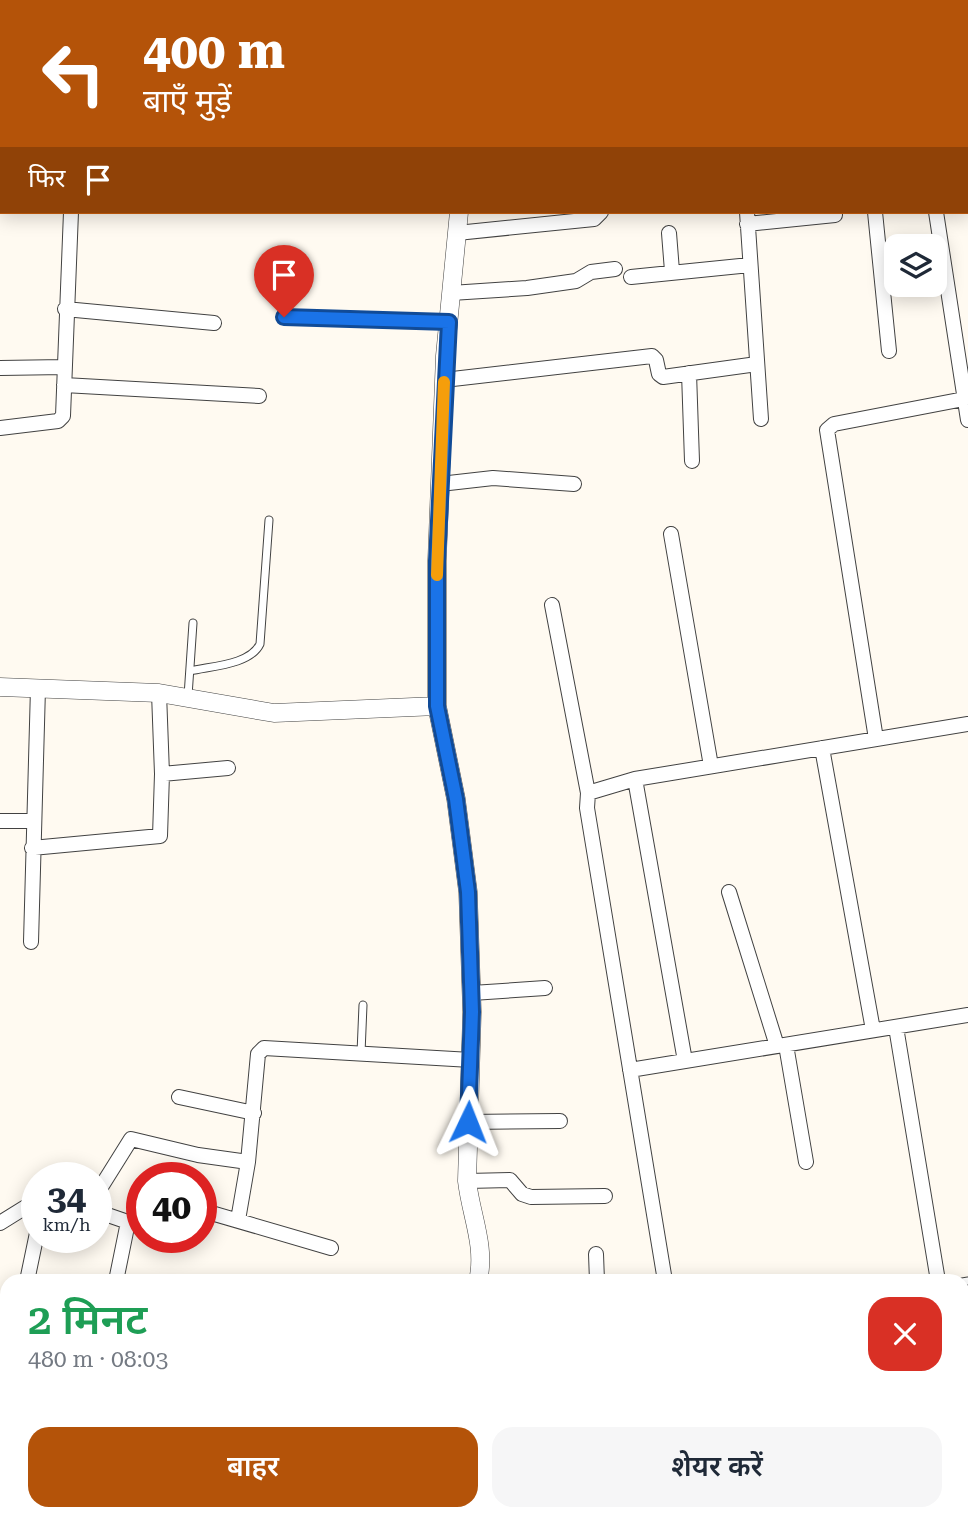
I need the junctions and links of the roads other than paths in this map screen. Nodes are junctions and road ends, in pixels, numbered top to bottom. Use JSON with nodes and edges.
{"nodes":[{"id":1,"x":71,"y":214,"type":"edge"},
{"id":2,"x":459,"y":214,"type":"edge"},
{"id":3,"x":599,"y":214,"type":"edge"},
{"id":4,"x":875,"y":214,"type":"edge"},
{"id":5,"x":936,"y":214,"type":"edge"},
{"id":6,"x":835,"y":215,"type":"dead end"},
{"id":7,"x":747,"y":218,"type":"edge"},
{"id":8,"x":457,"y":233,"type":"junction"},
{"id":9,"x":669,"y":233,"type":"dead end"},
{"id":10,"x":750,"y":265,"type":"junction"},
{"id":11,"x":615,"y":269,"type":"dead end"},
{"id":12,"x":672,"y":271,"type":"junction"},
{"id":13,"x":631,"y":277,"type":"dead end"},
{"id":14,"x":451,"y":293,"type":"junction"},
{"id":15,"x":65,"y":309,"type":"junction"},
{"id":16,"x":284,"y":317,"type":"dead end"},
{"id":17,"x":449,"y":322,"type":"junction"},
{"id":18,"x":214,"y":323,"type":"dead end"},
{"id":19,"x":889,"y":351,"type":"dead end"},
{"id":20,"x":757,"y":364,"type":"junction"},
{"id":21,"x":64,"y":367,"type":"junction"},
{"id":22,"x":0,"y":368,"type":"edge"},
{"id":23,"x":689,"y":373,"type":"junction"},
{"id":24,"x":444,"y":380,"type":"junction"},
{"id":25,"x":64,"y":385,"type":"junction"},
{"id":26,"x":259,"y":396,"type":"dead end"},
{"id":27,"x":966,"y":402,"type":"edge"},
{"id":28,"x":761,"y":419,"type":"dead end"},
{"id":29,"x":968,"y":420,"type":"edge"},
{"id":30,"x":0,"y":428,"type":"edge"},
{"id":31,"x":692,"y":461,"type":"dead end"},
{"id":32,"x":440,"y":484,"type":"junction"},
{"id":33,"x":574,"y":484,"type":"dead end"},
{"id":34,"x":269,"y":520,"type":"dead end"},
{"id":35,"x":671,"y":534,"type":"dead end"},
{"id":36,"x":552,"y":605,"type":"dead end"},
{"id":37,"x":193,"y":623,"type":"dead end"},
{"id":38,"x":190,"y":671,"type":"junction"},
{"id":39,"x":0,"y":687,"type":"edge"},
{"id":40,"x":38,"y":688,"type":"junction"},
{"id":41,"x":159,"y":693,"type":"junction"},
{"id":42,"x":188,"y":698,"type":"junction"},
{"id":43,"x":437,"y":706,"type":"junction"},
{"id":44,"x":968,"y":724,"type":"edge"},
{"id":45,"x":876,"y":739,"type":"junction"},
{"id":46,"x":822,"y":748,"type":"junction"},
{"id":47,"x":711,"y":766,"type":"junction"},
{"id":48,"x":228,"y":768,"type":"dead end"},
{"id":49,"x":162,"y":774,"type":"junction"},
{"id":50,"x":635,"y":779,"type":"junction"},
{"id":51,"x":588,"y":793,"type":"junction"},
{"id":52,"x":0,"y":821,"type":"edge"},
{"id":53,"x":32,"y":821,"type":"junction"},
{"id":54,"x":32,"y":848,"type":"junction"},
{"id":55,"x":729,"y":892,"type":"dead end"},
{"id":56,"x":31,"y":942,"type":"dead end"},
{"id":57,"x":545,"y":988,"type":"dead end"},
{"id":58,"x":472,"y":993,"type":"junction"},
{"id":59,"x":363,"y":1005,"type":"dead end"},
{"id":60,"x":968,"y":1015,"type":"edge"},
{"id":61,"x":896,"y":1027,"type":"junction"},
{"id":62,"x":873,"y":1030,"type":"junction"},
{"id":63,"x":782,"y":1045,"type":"junction"},
{"id":64,"x":361,"y":1054,"type":"junction"},
{"id":65,"x":471,"y":1060,"type":"junction"},
{"id":66,"x":685,"y":1061,"type":"junction"},
{"id":67,"x":630,"y":1070,"type":"junction"},
{"id":68,"x":179,"y":1097,"type":"dead end"},
{"id":69,"x":254,"y":1113,"type":"junction"},
{"id":70,"x":560,"y":1121,"type":"dead end"},
{"id":71,"x":468,"y":1122,"type":"junction"},
{"id":72,"x":248,"y":1162,"type":"junction"},
{"id":73,"x":806,"y":1162,"type":"dead end"},
{"id":74,"x":112,"y":1169,"type":"edge"},
{"id":75,"x":467,"y":1181,"type":"junction"},
{"id":76,"x":605,"y":1196,"type":"dead end"},
{"id":77,"x":21,"y":1209,"type":"edge"},
{"id":78,"x":217,"y":1214,"type":"edge"},
{"id":79,"x":112,"y":1216,"type":"edge"},
{"id":80,"x":237,"y":1220,"type":"junction"},
{"id":81,"x":0,"y":1223,"type":"edge"},
{"id":82,"x":331,"y":1248,"type":"dead end"},
{"id":83,"x":33,"y":1253,"type":"edge"},
{"id":84,"x":596,"y":1254,"type":"dead end"},
{"id":85,"x":28,"y":1274,"type":"edge"},
{"id":86,"x":117,"y":1274,"type":"edge"},
{"id":87,"x":479,"y":1274,"type":"edge"},
{"id":88,"x":597,"y":1274,"type":"edge"},
{"id":89,"x":664,"y":1274,"type":"edge"},
{"id":90,"x":937,"y":1274,"type":"edge"}],
"edges":[{"from":1,"to":15,"type":"street"},
{"from":2,"to":8,"type":"street"},
{"from":3,"to":8,"type":"street"},
{"from":4,"to":19,"type":"street"},
{"from":5,"to":27,"type":"street"},
{"from":6,"to":7,"type":"street"},
{"from":7,"to":10,"type":"street"},
{"from":8,"to":14,"type":"street"},
{"from":9,"to":12,"type":"street"},
{"from":10,"to":12,"type":"street"},
{"from":10,"to":20,"type":"street"},
{"from":11,"to":14,"type":"street"},
{"from":12,"to":13,"type":"street"},
{"from":14,"to":17,"type":"street"},
{"from":15,"to":18,"type":"street"},
{"from":15,"to":21,"type":"street"},
{"from":16,"to":17,"type":"street"},
{"from":17,"to":24,"type":"street"},
{"from":20,"to":23,"type":"street"},
{"from":20,"to":28,"type":"street"},
{"from":21,"to":22,"type":"street"},
{"from":21,"to":25,"type":"street"},
{"from":23,"to":24,"type":"street"},
{"from":23,"to":31,"type":"street"},
{"from":24,"to":32,"type":"street"},
{"from":25,"to":26,"type":"street"},
{"from":25,"to":30,"type":"street"},
{"from":27,"to":29,"type":"street"},
{"from":27,"to":45,"type":"street"},
{"from":32,"to":33,"type":"street"},
{"from":32,"to":43,"type":"street"},
{"from":34,"to":38,"type":"lane"},
{"from":35,"to":47,"type":"street"},
{"from":36,"to":51,"type":"street"},
{"from":37,"to":38,"type":"lane"},
{"from":38,"to":42,"type":"lane"},
{"from":39,"to":40,"type":"street"},
{"from":40,"to":41,"type":"street"},
{"from":40,"to":53,"type":"street"},
{"from":41,"to":42,"type":"street"},
{"from":41,"to":49,"type":"street"},
{"from":42,"to":43,"type":"street"},
{"from":43,"to":58,"type":"street"},
{"from":44,"to":45,"type":"street"},
{"from":45,"to":46,"type":"street"},
{"from":46,"to":47,"type":"street"},
{"from":46,"to":62,"type":"street"},
{"from":47,"to":50,"type":"street"},
{"from":48,"to":49,"type":"street"},
{"from":49,"to":54,"type":"street"},
{"from":50,"to":51,"type":"street"},
{"from":50,"to":66,"type":"street"},
{"from":51,"to":67,"type":"street"},
{"from":52,"to":53,"type":"street"},
{"from":53,"to":54,"type":"street"},
{"from":54,"to":56,"type":"street"},
{"from":55,"to":63,"type":"street"},
{"from":57,"to":58,"type":"street"},
{"from":58,"to":65,"type":"street"},
{"from":59,"to":64,"type":"lane"},
{"from":60,"to":61,"type":"street"},
{"from":61,"to":62,"type":"street"},
{"from":61,"to":90,"type":"street"},
{"from":62,"to":63,"type":"street"},
{"from":63,"to":66,"type":"street"},
{"from":63,"to":73,"type":"street"},
{"from":64,"to":65,"type":"street"},
{"from":64,"to":69,"type":"street"},
{"from":65,"to":71,"type":"street"},
{"from":66,"to":67,"type":"street"},
{"from":67,"to":89,"type":"street"},
{"from":68,"to":69,"type":"street"},
{"from":69,"to":72,"type":"street"},
{"from":70,"to":71,"type":"street"},
{"from":71,"to":75,"type":"street"},
{"from":72,"to":74,"type":"street"},
{"from":72,"to":80,"type":"street"},
{"from":75,"to":76,"type":"street"},
{"from":75,"to":87,"type":"street"},
{"from":77,"to":81,"type":"street"},
{"from":78,"to":80,"type":"street"},
{"from":79,"to":86,"type":"street"},
{"from":80,"to":82,"type":"street"},
{"from":83,"to":85,"type":"street"},
{"from":84,"to":88,"type":"street"}]}
